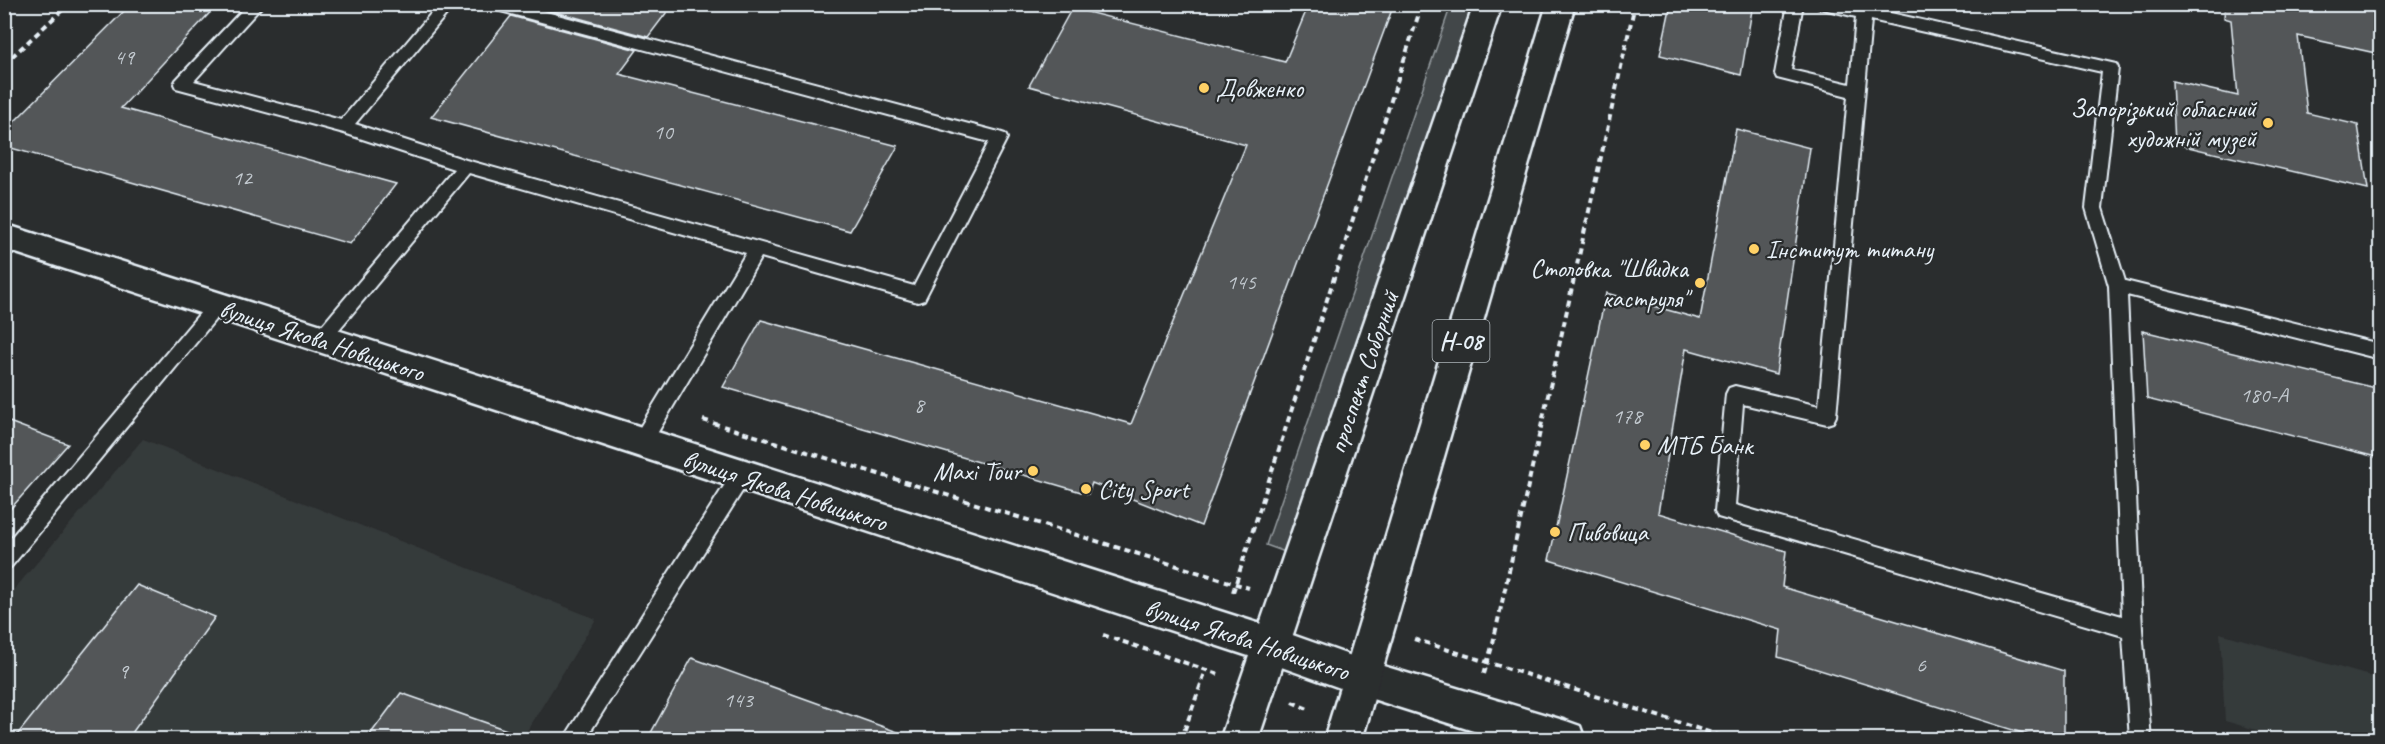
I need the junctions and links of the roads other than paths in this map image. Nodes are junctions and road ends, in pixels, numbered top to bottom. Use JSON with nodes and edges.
{"nodes":[{"id":1,"x":257,"y":4,"type":"edge"},
{"id":2,"x":448,"y":4,"type":"edge"},
{"id":3,"x":494,"y":4,"type":"edge"},
{"id":4,"x":1488,"y":4,"type":"edge"},
{"id":5,"x":1561,"y":4,"type":"edge"},
{"id":6,"x":1796,"y":4,"type":"edge"},
{"id":7,"x":1824,"y":4,"type":"edge"},
{"id":8,"x":1864,"y":13,"type":"junction"},
{"id":9,"x":1857,"y":92,"type":"junction"},
{"id":10,"x":344,"y":127,"type":"junction"},
{"id":11,"x":466,"y":166,"type":"junction"},
{"id":12,"x":4,"y":237,"type":"edge"},
{"id":13,"x":757,"y":249,"type":"junction"},
{"id":14,"x":2118,"y":286,"type":"junction"},
{"id":15,"x":217,"y":305,"type":"junction"},
{"id":16,"x":321,"y":339,"type":"junction"},
{"id":17,"x":2380,"y":351,"type":"edge"},
{"id":18,"x":641,"y":443,"type":"junction"},
{"id":19,"x":741,"y":476,"type":"junction"},
{"id":20,"x":4,"y":561,"type":"edge"},
{"id":21,"x":2132,"y":629,"type":"junction"},
{"id":22,"x":1270,"y":645,"type":"junction"},
{"id":23,"x":1360,"y":677,"type":"junction"},
{"id":24,"x":573,"y":740,"type":"edge"},
{"id":25,"x":1239,"y":740,"type":"edge"},
{"id":26,"x":1342,"y":740,"type":"edge"},
{"id":27,"x":1566,"y":740,"type":"edge"},
{"id":28,"x":2141,"y":740,"type":"edge"}],
"edges":[{"from":1,"to":10,"type":"lane"},
{"from":2,"to":10,"type":"lane"},
{"from":3,"to":13,"type":"lane"},
{"from":4,"to":22,"type":"main road","name":"проспект Соборний"},
{"from":5,"to":23,"type":"main road","number":"Н-08"},
{"from":6,"to":9,"type":"lane"},
{"from":7,"to":8,"type":"lane"},
{"from":8,"to":9,"type":"lane"},
{"from":8,"to":14,"type":"lane"},
{"from":9,"to":21,"type":"lane"},
{"from":10,"to":11,"type":"lane"},
{"from":11,"to":13,"type":"lane"},
{"from":11,"to":16,"type":"lane"},
{"from":12,"to":15,"type":"main road","name":"вулиця Якова Новицького"},
{"from":13,"to":18,"type":"lane"},
{"from":14,"to":17,"type":"lane"},
{"from":14,"to":21,"type":"lane"},
{"from":15,"to":16,"type":"main road","name":"вулиця Якова Новицького"},
{"from":15,"to":20,"type":"lane"},
{"from":16,"to":18,"type":"main road","name":"вулиця Якова Новицького"},
{"from":18,"to":19,"type":"main road","name":"вулиця Якова Новицького"},
{"from":19,"to":22,"type":"main road","name":"вулиця Якова Новицького"},
{"from":19,"to":24,"type":"lane"},
{"from":21,"to":28,"type":"lane"},
{"from":22,"to":23,"type":"main road","name":"вулиця Якова Новицького"},
{"from":22,"to":25,"type":"main road","name":"проспект Соборний"},
{"from":23,"to":26,"type":"main road","number":"Н-08"},
{"from":23,"to":27,"type":"main road","name":"вулиця Якова Новицького"}]}
